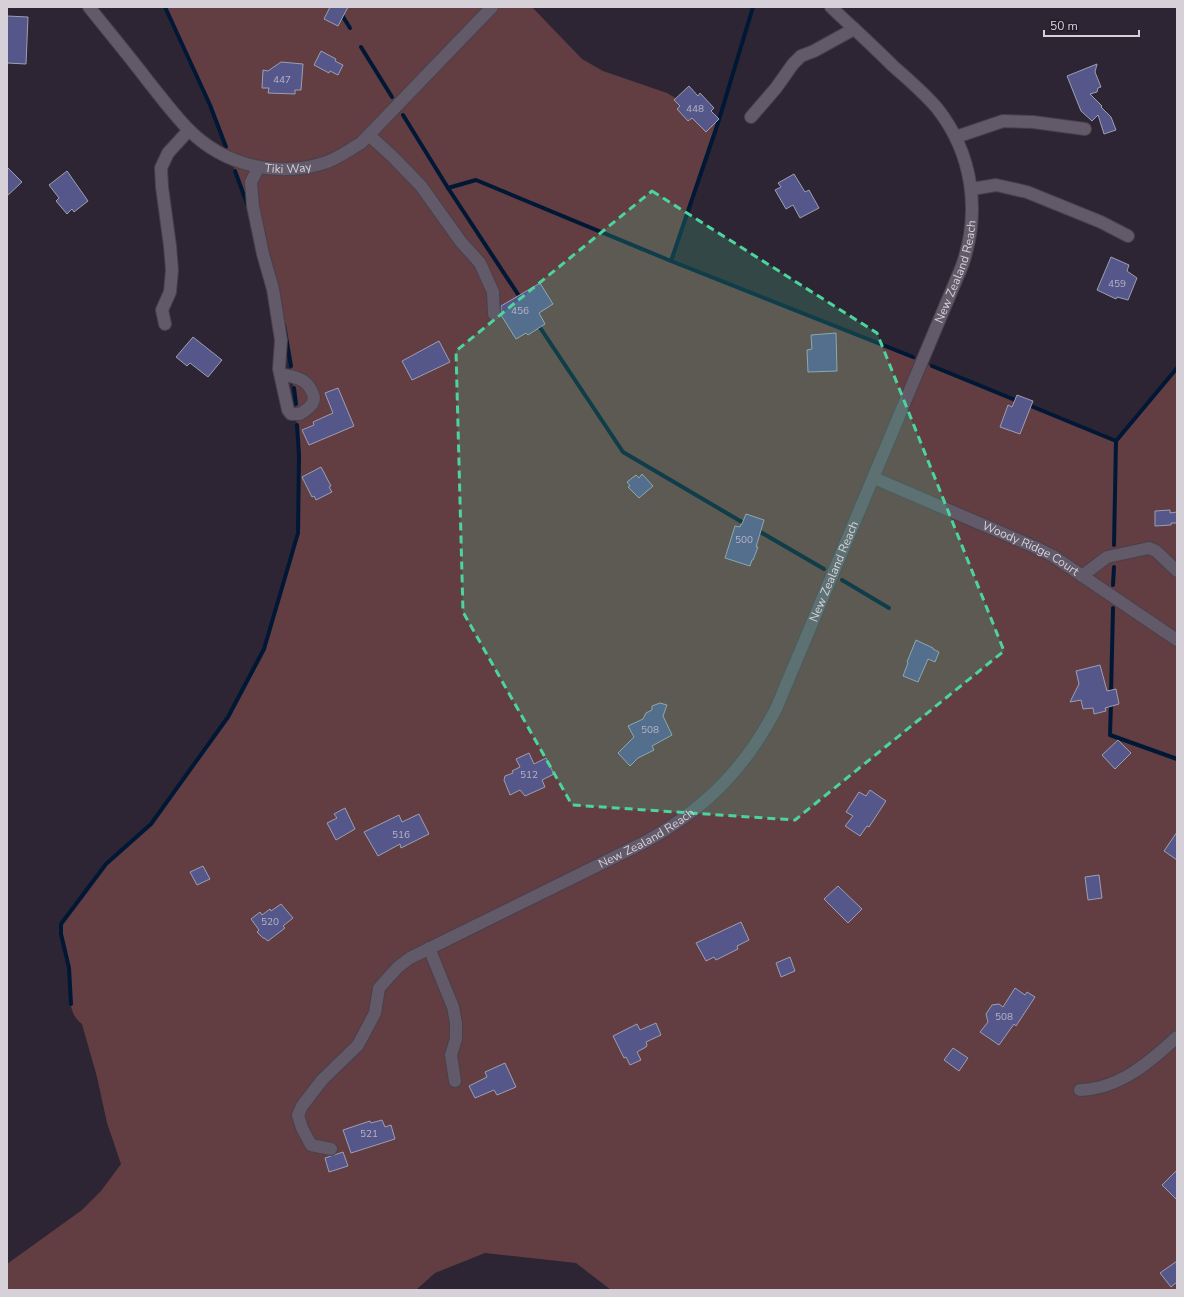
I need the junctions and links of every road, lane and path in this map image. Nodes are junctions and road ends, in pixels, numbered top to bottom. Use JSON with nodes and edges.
{"nodes":[{"id":1,"x":89,"y":7,"type":"edge"},
{"id":2,"x":492,"y":7,"type":"edge"},
{"id":3,"x":831,"y":7,"type":"edge"},
{"id":4,"x":854,"y":29,"type":"junction"},
{"id":5,"x":751,"y":117,"type":"dead end"},
{"id":6,"x":1085,"y":129,"type":"dead end"},
{"id":7,"x":188,"y":130,"type":"junction"},
{"id":8,"x":370,"y":136,"type":"junction"},
{"id":9,"x":956,"y":137,"type":"junction"},
{"id":10,"x":259,"y":167,"type":"junction"},
{"id":11,"x":972,"y":189,"type":"junction"},
{"id":12,"x":1128,"y":236,"type":"dead end"},
{"id":13,"x":494,"y":314,"type":"dead end"},
{"id":14,"x":165,"y":324,"type":"dead end"},
{"id":15,"x":280,"y":374,"type":"dead end"},
{"id":16,"x":874,"y":478,"type":"junction"},
{"id":17,"x":1177,"y":571,"type":"edge"},
{"id":18,"x":1082,"y":576,"type":"junction"},
{"id":19,"x":1177,"y":640,"type":"edge"},
{"id":20,"x":429,"y":948,"type":"junction"},
{"id":21,"x":1177,"y":1037,"type":"edge"},
{"id":22,"x":455,"y":1081,"type":"dead end"},
{"id":23,"x":1080,"y":1090,"type":"dead end"},
{"id":24,"x":331,"y":1149,"type":"dead end"}],
"edges":[{"from":1,"to":7,"type":"street","name":"Tiki Way"},
{"from":2,"to":8,"type":"street","name":"Tiki Way"},
{"from":3,"to":4,"type":"street","name":"New Zealand Reach"},
{"from":4,"to":5,"type":"street"},
{"from":4,"to":9,"type":"street","name":"New Zealand Reach"},
{"from":6,"to":9,"type":"street"},
{"from":7,"to":10,"type":"street","name":"Tiki Way"},
{"from":7,"to":14,"type":"street"},
{"from":8,"to":10,"type":"street","name":"Tiki Way"},
{"from":8,"to":13,"type":"street"},
{"from":9,"to":11,"type":"street","name":"New Zealand Reach"},
{"from":10,"to":15,"type":"street"},
{"from":11,"to":12,"type":"street"},
{"from":11,"to":16,"type":"street","name":"New Zealand Reach"},
{"from":16,"to":18,"type":"street","name":"Woody Ridge Court"},
{"from":16,"to":20,"type":"street","name":"New Zealand Reach"},
{"from":17,"to":18,"type":"street"},
{"from":18,"to":19,"type":"street","name":"Woody Ridge Court"},
{"from":20,"to":22,"type":"street"},
{"from":20,"to":24,"type":"street","name":"New Zealand Reach"},
{"from":21,"to":23,"type":"street"}]}
